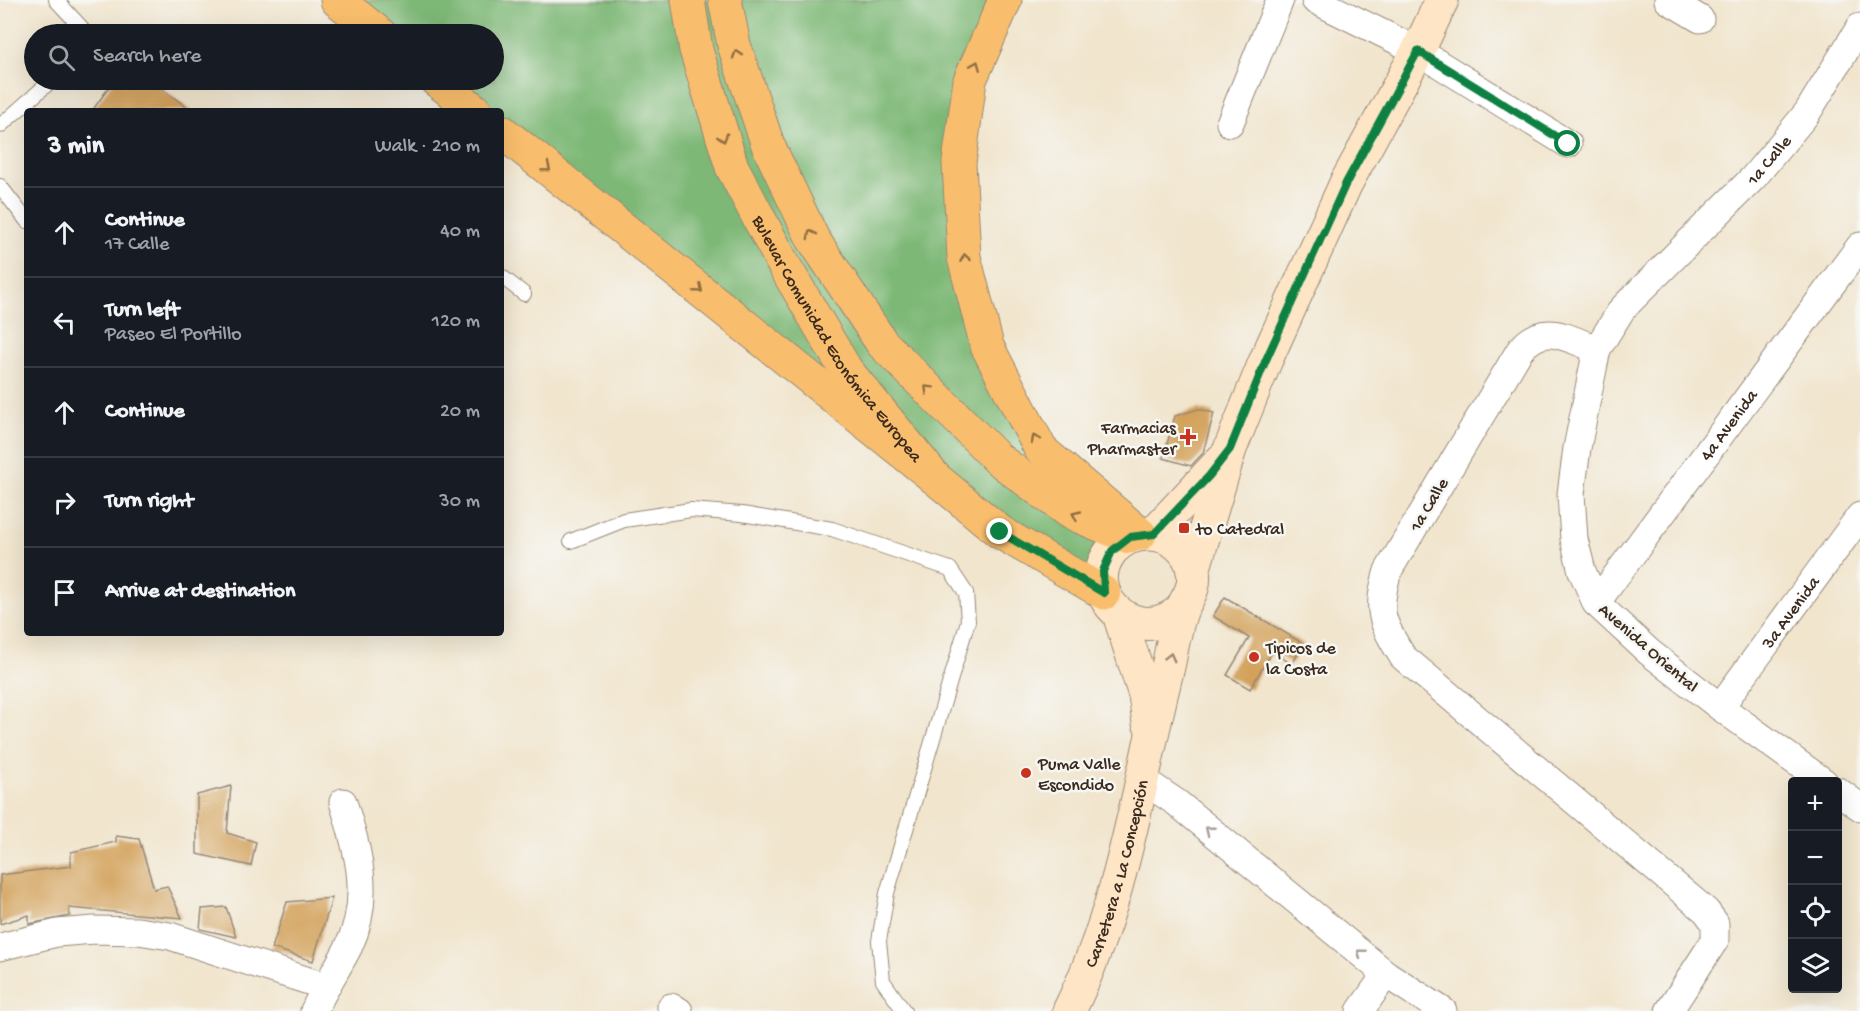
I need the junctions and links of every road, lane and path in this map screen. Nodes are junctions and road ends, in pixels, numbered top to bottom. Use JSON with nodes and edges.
{"nodes":[{"id":1,"x":56,"y":0,"type":"edge"},
{"id":2,"x":337,"y":0,"type":"edge"},
{"id":3,"x":688,"y":0,"type":"edge"},
{"id":4,"x":725,"y":0,"type":"edge"},
{"id":5,"x":1005,"y":0,"type":"edge"},
{"id":6,"x":1280,"y":0,"type":"edge"},
{"id":7,"x":1315,"y":0,"type":"edge"},
{"id":8,"x":1442,"y":0,"type":"edge"},
{"id":9,"x":1668,"y":0,"type":"edge"},
{"id":10,"x":1700,"y":19,"type":"dead end"},
{"id":11,"x":78,"y":24,"type":"edge"},
{"id":12,"x":367,"y":24,"type":"edge"},
{"id":13,"x":1860,"y":27,"type":"edge"},
{"id":14,"x":1418,"y":51,"type":"junction"},
{"id":15,"x":40,"y":90,"type":"edge"},
{"id":16,"x":449,"y":90,"type":"edge"},
{"id":17,"x":472,"y":108,"type":"edge"},
{"id":18,"x":1230,"y":123,"type":"dead end"},
{"id":19,"x":0,"y":126,"type":"edge"},
{"id":20,"x":504,"y":133,"type":"edge"},
{"id":21,"x":1568,"y":144,"type":"dead end"},
{"id":22,"x":0,"y":186,"type":"edge"},
{"id":23,"x":24,"y":217,"type":"edge"},
{"id":24,"x":1860,"y":246,"type":"edge"},
{"id":25,"x":504,"y":278,"type":"edge"},
{"id":26,"x":524,"y":294,"type":"dead end"},
{"id":27,"x":1597,"y":349,"type":"junction"},
{"id":28,"x":1230,"y":449,"type":"junction"},
{"id":29,"x":935,"y":478,"type":"junction"},
{"id":30,"x":1860,"y":516,"type":"edge"},
{"id":31,"x":1141,"y":535,"type":"junction"},
{"id":32,"x":571,"y":541,"type":"dead end"},
{"id":33,"x":1193,"y":571,"type":"junction"},
{"id":34,"x":1596,"y":603,"type":"junction"},
{"id":35,"x":1112,"y":604,"type":"junction"},
{"id":36,"x":1182,"y":609,"type":"junction"},
{"id":37,"x":1720,"y":707,"type":"junction"},
{"id":38,"x":1150,"y":734,"type":"junction"},
{"id":39,"x":1817,"y":777,"type":"edge"},
{"id":40,"x":1143,"y":780,"type":"junction"},
{"id":41,"x":343,"y":802,"type":"dead end"},
{"id":42,"x":0,"y":947,"type":"edge"},
{"id":43,"x":1386,"y":974,"type":"junction"},
{"id":44,"x":324,"y":986,"type":"junction"},
{"id":45,"x":314,"y":1011,"type":"edge"},
{"id":46,"x":904,"y":1011,"type":"edge"},
{"id":47,"x":1069,"y":1011,"type":"edge"},
{"id":48,"x":1360,"y":1011,"type":"edge"},
{"id":49,"x":1443,"y":1011,"type":"edge"},
{"id":50,"x":1669,"y":1011,"type":"edge"}],
"edges":[{"from":1,"to":11,"type":"lane"},
{"from":2,"to":12,"type":"main road"},
{"from":3,"to":29,"type":"main road","name":"Bulevar Comunidad Económica Europea","one_way":true},
{"from":31,"to":4,"type":"main road","name":"Bulevar Comunidad Económica Europea","one_way":true},
{"from":31,"to":5,"type":"main road","one_way":true},
{"from":6,"to":18,"type":"street"},
{"from":7,"to":14,"type":"street"},
{"from":8,"to":14,"type":"main road"},
{"from":9,"to":10,"type":"street"},
{"from":13,"to":27,"type":"street","name":"1a Calle"},
{"from":14,"to":21,"type":"street"},
{"from":14,"to":28,"type":"main road"},
{"from":15,"to":19,"type":"lane"},
{"from":16,"to":17,"type":"main road"},
{"from":20,"to":29,"type":"main road","one_way":true},
{"from":22,"to":23,"type":"lane"},
{"from":24,"to":34,"type":"street","name":"4a Avenida"},
{"from":25,"to":26,"type":"lane"},
{"from":27,"to":34,"type":"street","name":"Avenida Oriental"},
{"from":27,"to":50,"type":"street","name":"1a Calle"},
{"from":28,"to":31,"type":"main road"},
{"from":28,"to":33,"type":"main road"},
{"from":29,"to":35,"type":"main road","name":"Bulevar Comunidad Económica Europea"},
{"from":30,"to":37,"type":"street","name":"3a Avenida"},
{"from":31,"to":33,"type":"main road"},
{"from":31,"to":35,"type":"main road"},
{"from":32,"to":46,"type":"lane"},
{"from":33,"to":36,"type":"main road"},
{"from":34,"to":37,"type":"street","name":"Avenida Oriental"},
{"from":35,"to":36,"type":"main road"},
{"from":35,"to":38,"type":"main road","name":"Carretera a La Concepción"},
{"from":38,"to":36,"type":"main road","name":"Carretera a La Concepción","one_way":true},
{"from":37,"to":39,"type":"street","name":"Avenida Oriental"},
{"from":38,"to":40,"type":"main road","name":"Carretera a La Concepción"},
{"from":43,"to":40,"type":"street","one_way":true},
{"from":40,"to":47,"type":"main road","name":"Carretera a La Concepción"},
{"from":41,"to":44,"type":"street"},
{"from":42,"to":44,"type":"street"},
{"from":43,"to":48,"type":"street"},
{"from":43,"to":49,"type":"street"},
{"from":44,"to":45,"type":"street"}]}
